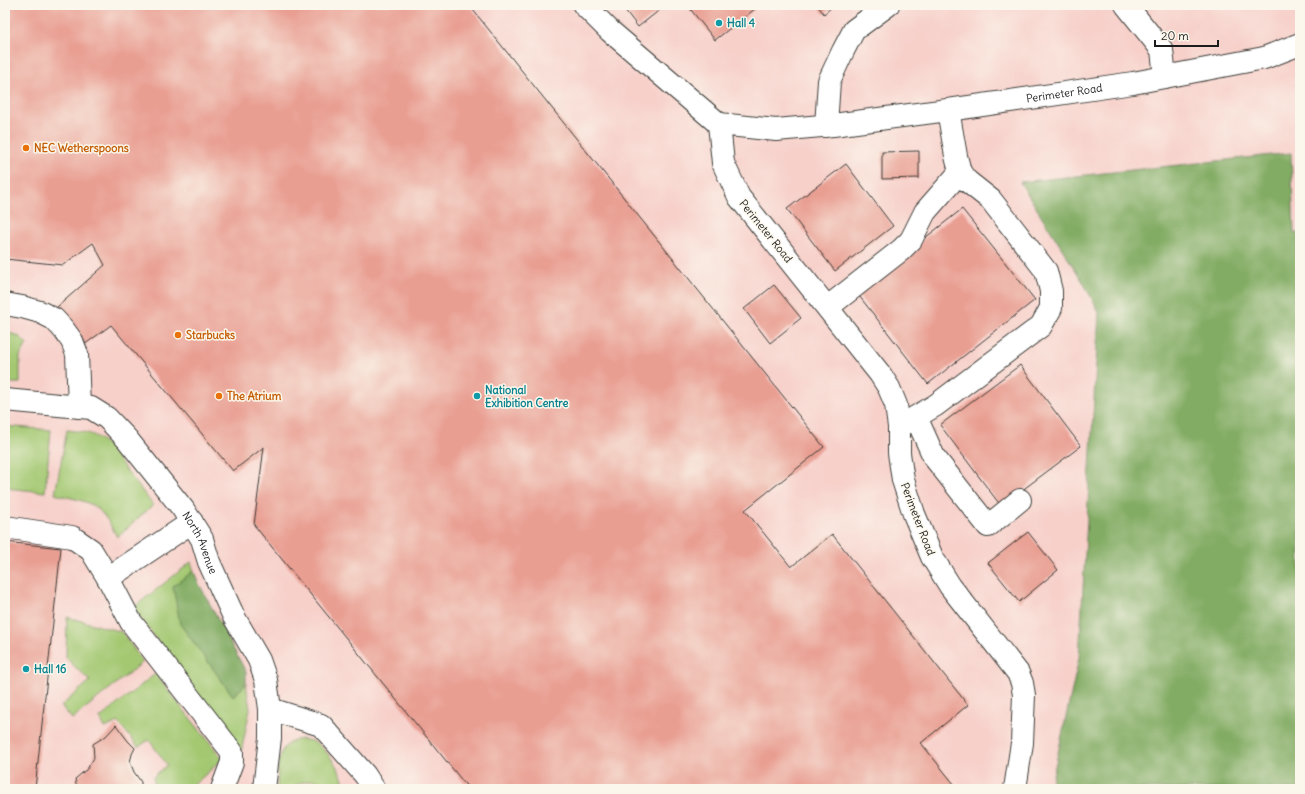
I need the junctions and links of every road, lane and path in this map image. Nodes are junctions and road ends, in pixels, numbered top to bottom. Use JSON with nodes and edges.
{"nodes":[{"id":1,"x":584,"y":5,"type":"edge"},
{"id":2,"x":888,"y":5,"type":"edge"},
{"id":3,"x":1126,"y":5,"type":"edge"},
{"id":4,"x":1300,"y":44,"type":"edge"},
{"id":5,"x":1165,"y":77,"type":"junction"},
{"id":6,"x":948,"y":110,"type":"junction"},
{"id":7,"x":719,"y":124,"type":"junction"},
{"id":8,"x":826,"y":126,"type":"junction"},
{"id":9,"x":960,"y":172,"type":"junction"},
{"id":10,"x":5,"y":304,"type":"edge"},
{"id":11,"x":828,"y":307,"type":"junction"},
{"id":12,"x":5,"y":400,"type":"edge"},
{"id":13,"x":79,"y":407,"type":"junction"},
{"id":14,"x":907,"y":422,"type":"junction"},
{"id":15,"x":1020,"y":500,"type":"dead end"},
{"id":16,"x":192,"y":522,"type":"junction"},
{"id":17,"x":5,"y":526,"type":"edge"},
{"id":18,"x":108,"y":578,"type":"junction"},
{"id":19,"x":270,"y":709,"type":"junction"},
{"id":20,"x":222,"y":789,"type":"edge"},
{"id":21,"x":264,"y":789,"type":"edge"},
{"id":22,"x":374,"y":789,"type":"edge"},
{"id":23,"x":1015,"y":789,"type":"edge"}],
"edges":[{"from":1,"to":7,"type":"street"},
{"from":2,"to":8,"type":"street"},
{"from":3,"to":5,"type":"street"},
{"from":4,"to":5,"type":"street","name":"Perimeter Road"},
{"from":5,"to":6,"type":"street","name":"Perimeter Road"},
{"from":6,"to":8,"type":"street","name":"Perimeter Road"},
{"from":6,"to":9,"type":"street"},
{"from":7,"to":8,"type":"street","name":"Perimeter Road"},
{"from":7,"to":11,"type":"street","name":"Perimeter Road"},
{"from":9,"to":11,"type":"street"},
{"from":9,"to":14,"type":"street"},
{"from":10,"to":13,"type":"street"},
{"from":11,"to":14,"type":"street","name":"Perimeter Road"},
{"from":12,"to":13,"type":"street","name":"North Avenue"},
{"from":13,"to":16,"type":"street","name":"North Avenue"},
{"from":14,"to":15,"type":"street"},
{"from":14,"to":23,"type":"street","name":"Perimeter Road"},
{"from":16,"to":18,"type":"street"},
{"from":16,"to":19,"type":"street","name":"North Avenue"},
{"from":17,"to":18,"type":"street"},
{"from":18,"to":20,"type":"street"},
{"from":19,"to":21,"type":"street","name":"North Avenue"},
{"from":19,"to":22,"type":"street"}]}
